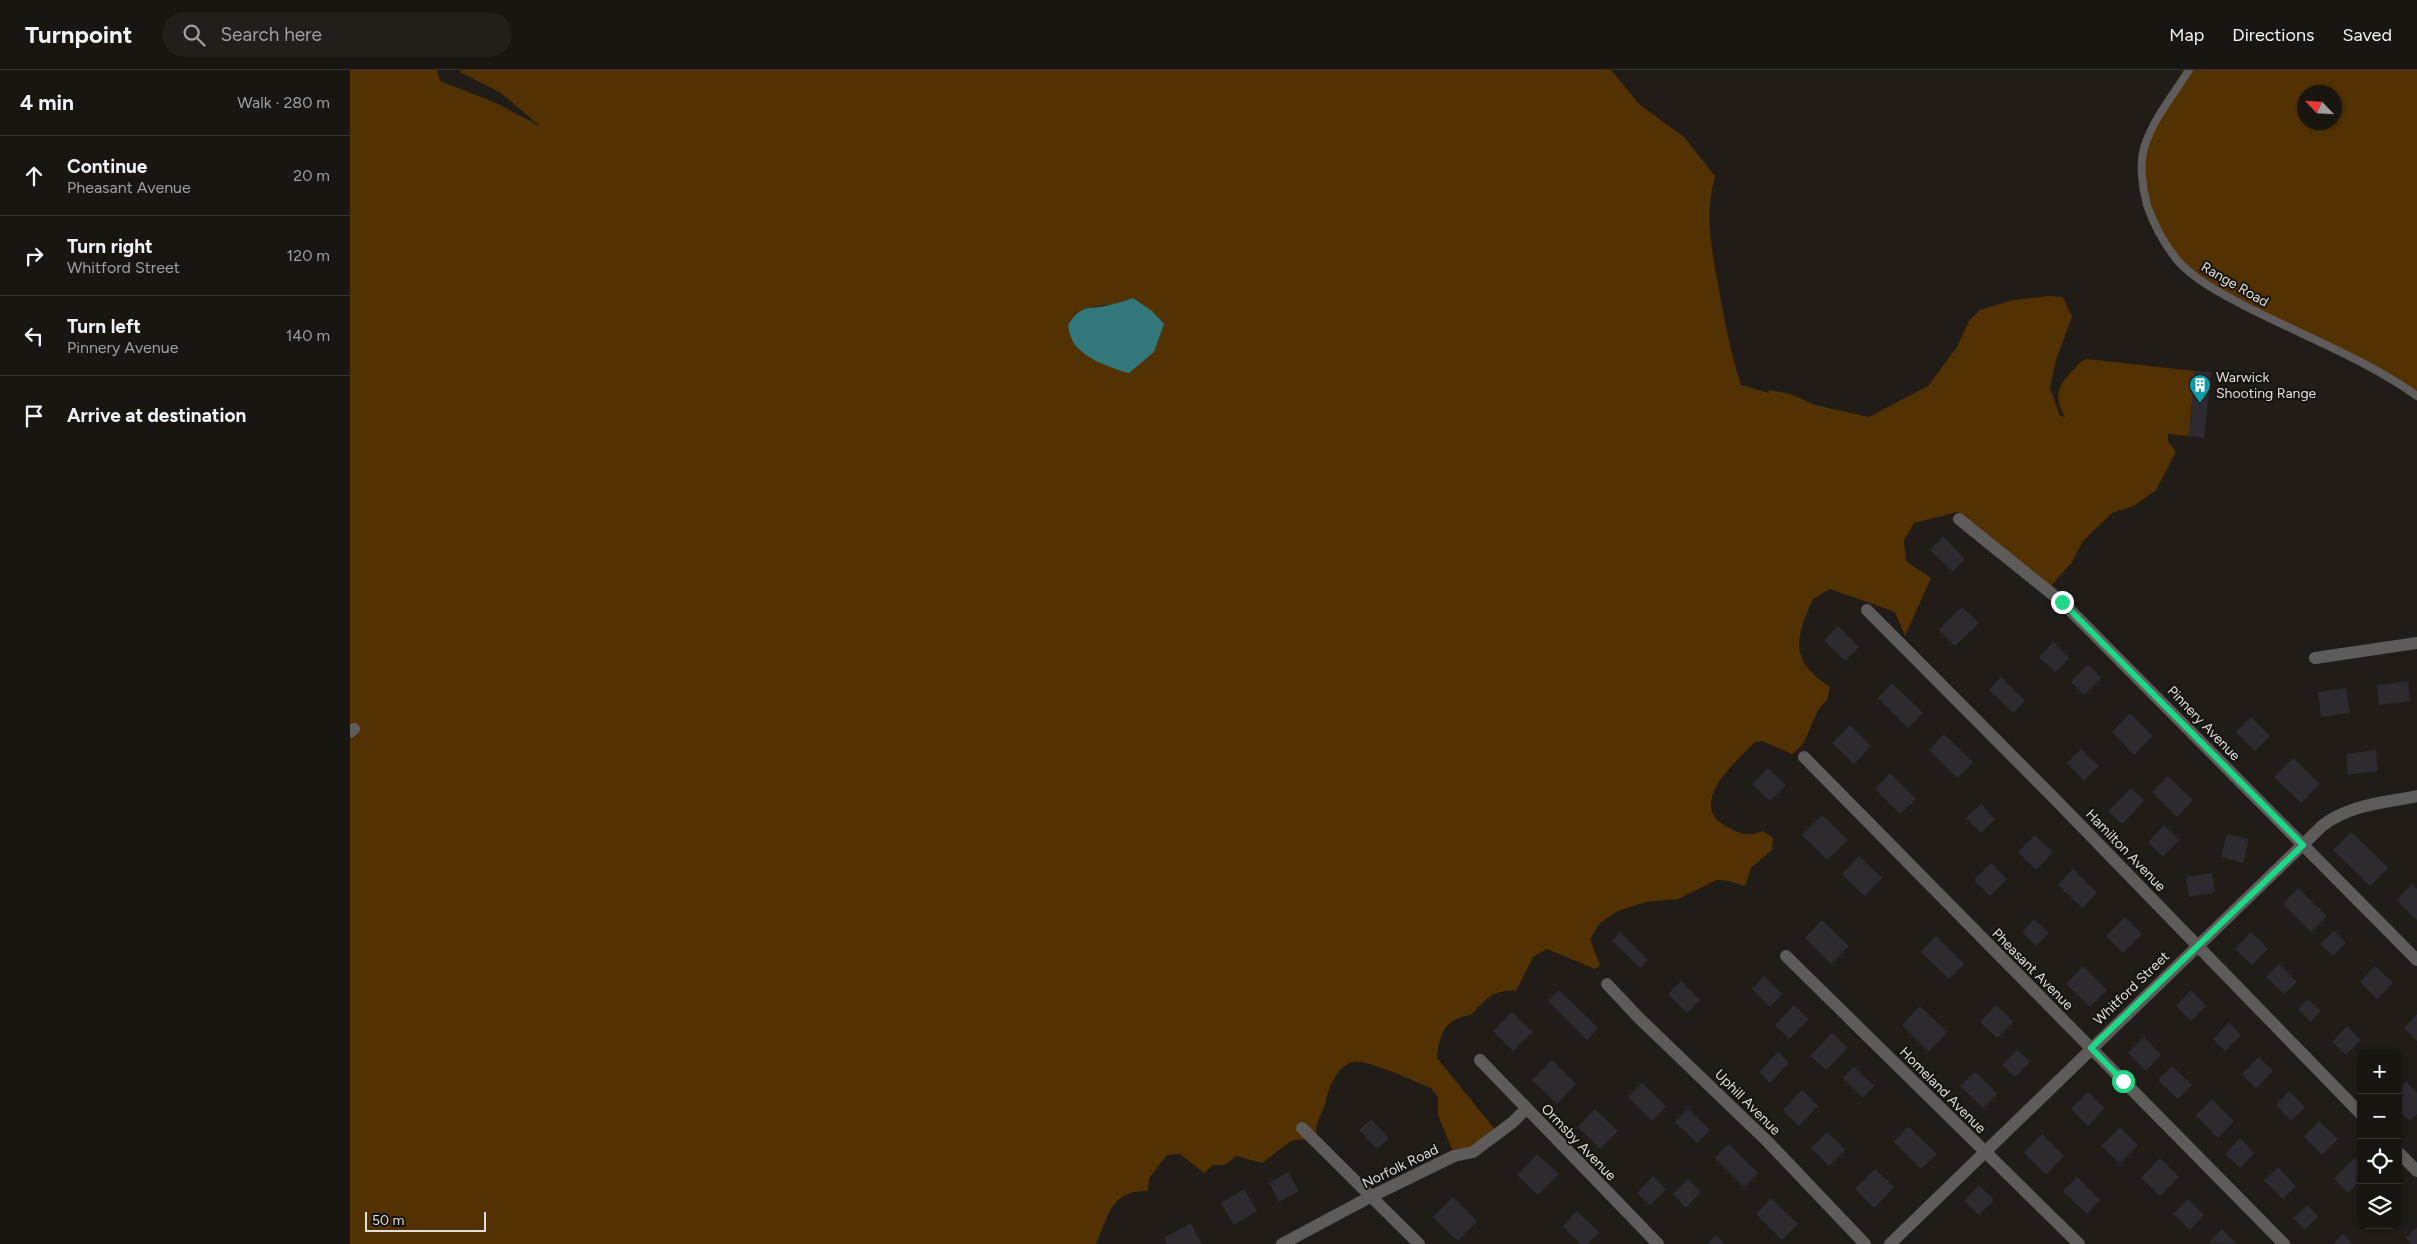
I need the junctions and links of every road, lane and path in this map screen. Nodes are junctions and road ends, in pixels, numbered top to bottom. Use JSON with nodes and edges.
{"nodes":[{"id":1,"x":2188,"y":70,"type":"edge"},
{"id":2,"x":2417,"y":396,"type":"edge"},
{"id":3,"x":1959,"y":519,"type":"dead end"},
{"id":4,"x":1867,"y":610,"type":"dead end"},
{"id":5,"x":2417,"y":643,"type":"edge"},
{"id":6,"x":2315,"y":658,"type":"dead end"},
{"id":7,"x":1804,"y":757,"type":"dead end"},
{"id":8,"x":2417,"y":796,"type":"edge"},
{"id":9,"x":2303,"y":845,"type":"junction"},
{"id":10,"x":2196,"y":946,"type":"junction"},
{"id":11,"x":1786,"y":956,"type":"dead end"},
{"id":12,"x":2417,"y":960,"type":"edge"},
{"id":13,"x":1607,"y":984,"type":"dead end"},
{"id":14,"x":2091,"y":1048,"type":"junction"},
{"id":15,"x":1480,"y":1060,"type":"dead end"},
{"id":16,"x":1526,"y":1109,"type":"junction"},
{"id":17,"x":2357,"y":1110,"type":"edge"},
{"id":18,"x":1302,"y":1128,"type":"dead end"},
{"id":19,"x":1983,"y":1152,"type":"junction"},
{"id":20,"x":2402,"y":1156,"type":"edge"},
{"id":21,"x":2417,"y":1171,"type":"edge"},
{"id":22,"x":1370,"y":1197,"type":"junction"},
{"id":23,"x":1282,"y":1244,"type":"edge"},
{"id":24,"x":1419,"y":1244,"type":"edge"},
{"id":25,"x":1658,"y":1244,"type":"edge"},
{"id":26,"x":1864,"y":1244,"type":"edge"},
{"id":27,"x":1890,"y":1244,"type":"edge"},
{"id":28,"x":2079,"y":1244,"type":"edge"},
{"id":29,"x":2284,"y":1244,"type":"edge"}],
"edges":[{"from":1,"to":2,"type":"lane","name":"Range Road"},
{"from":3,"to":9,"type":"street","name":"Pinnery Avenue"},
{"from":4,"to":10,"type":"street","name":"Hamilton Avenue"},
{"from":5,"to":6,"type":"street"},
{"from":7,"to":14,"type":"street","name":"Pheasant Avenue"},
{"from":8,"to":9,"type":"street","name":"Whitford Street"},
{"from":9,"to":10,"type":"street","name":"Whitford Street"},
{"from":9,"to":12,"type":"street","name":"Pinnery Avenue"},
{"from":10,"to":14,"type":"street","name":"Whitford Street"},
{"from":10,"to":17,"type":"street","name":"Hamilton Avenue"},
{"from":11,"to":19,"type":"street","name":"Homeland Avenue"},
{"from":13,"to":26,"type":"street","name":"Uphill Avenue"},
{"from":14,"to":19,"type":"street","name":"Whitford Street"},
{"from":14,"to":29,"type":"street","name":"Pheasant Avenue"},
{"from":15,"to":16,"type":"street","name":"Ormsby Avenue"},
{"from":16,"to":22,"type":"street","name":"Norfolk Road"},
{"from":16,"to":25,"type":"street","name":"Ormsby Avenue"},
{"from":18,"to":22,"type":"street"},
{"from":19,"to":27,"type":"street","name":"Whitford Street"},
{"from":19,"to":28,"type":"street","name":"Homeland Avenue"},
{"from":20,"to":21,"type":"street"},
{"from":22,"to":23,"type":"street","name":"Norfolk Road"},
{"from":22,"to":24,"type":"street"}]}
